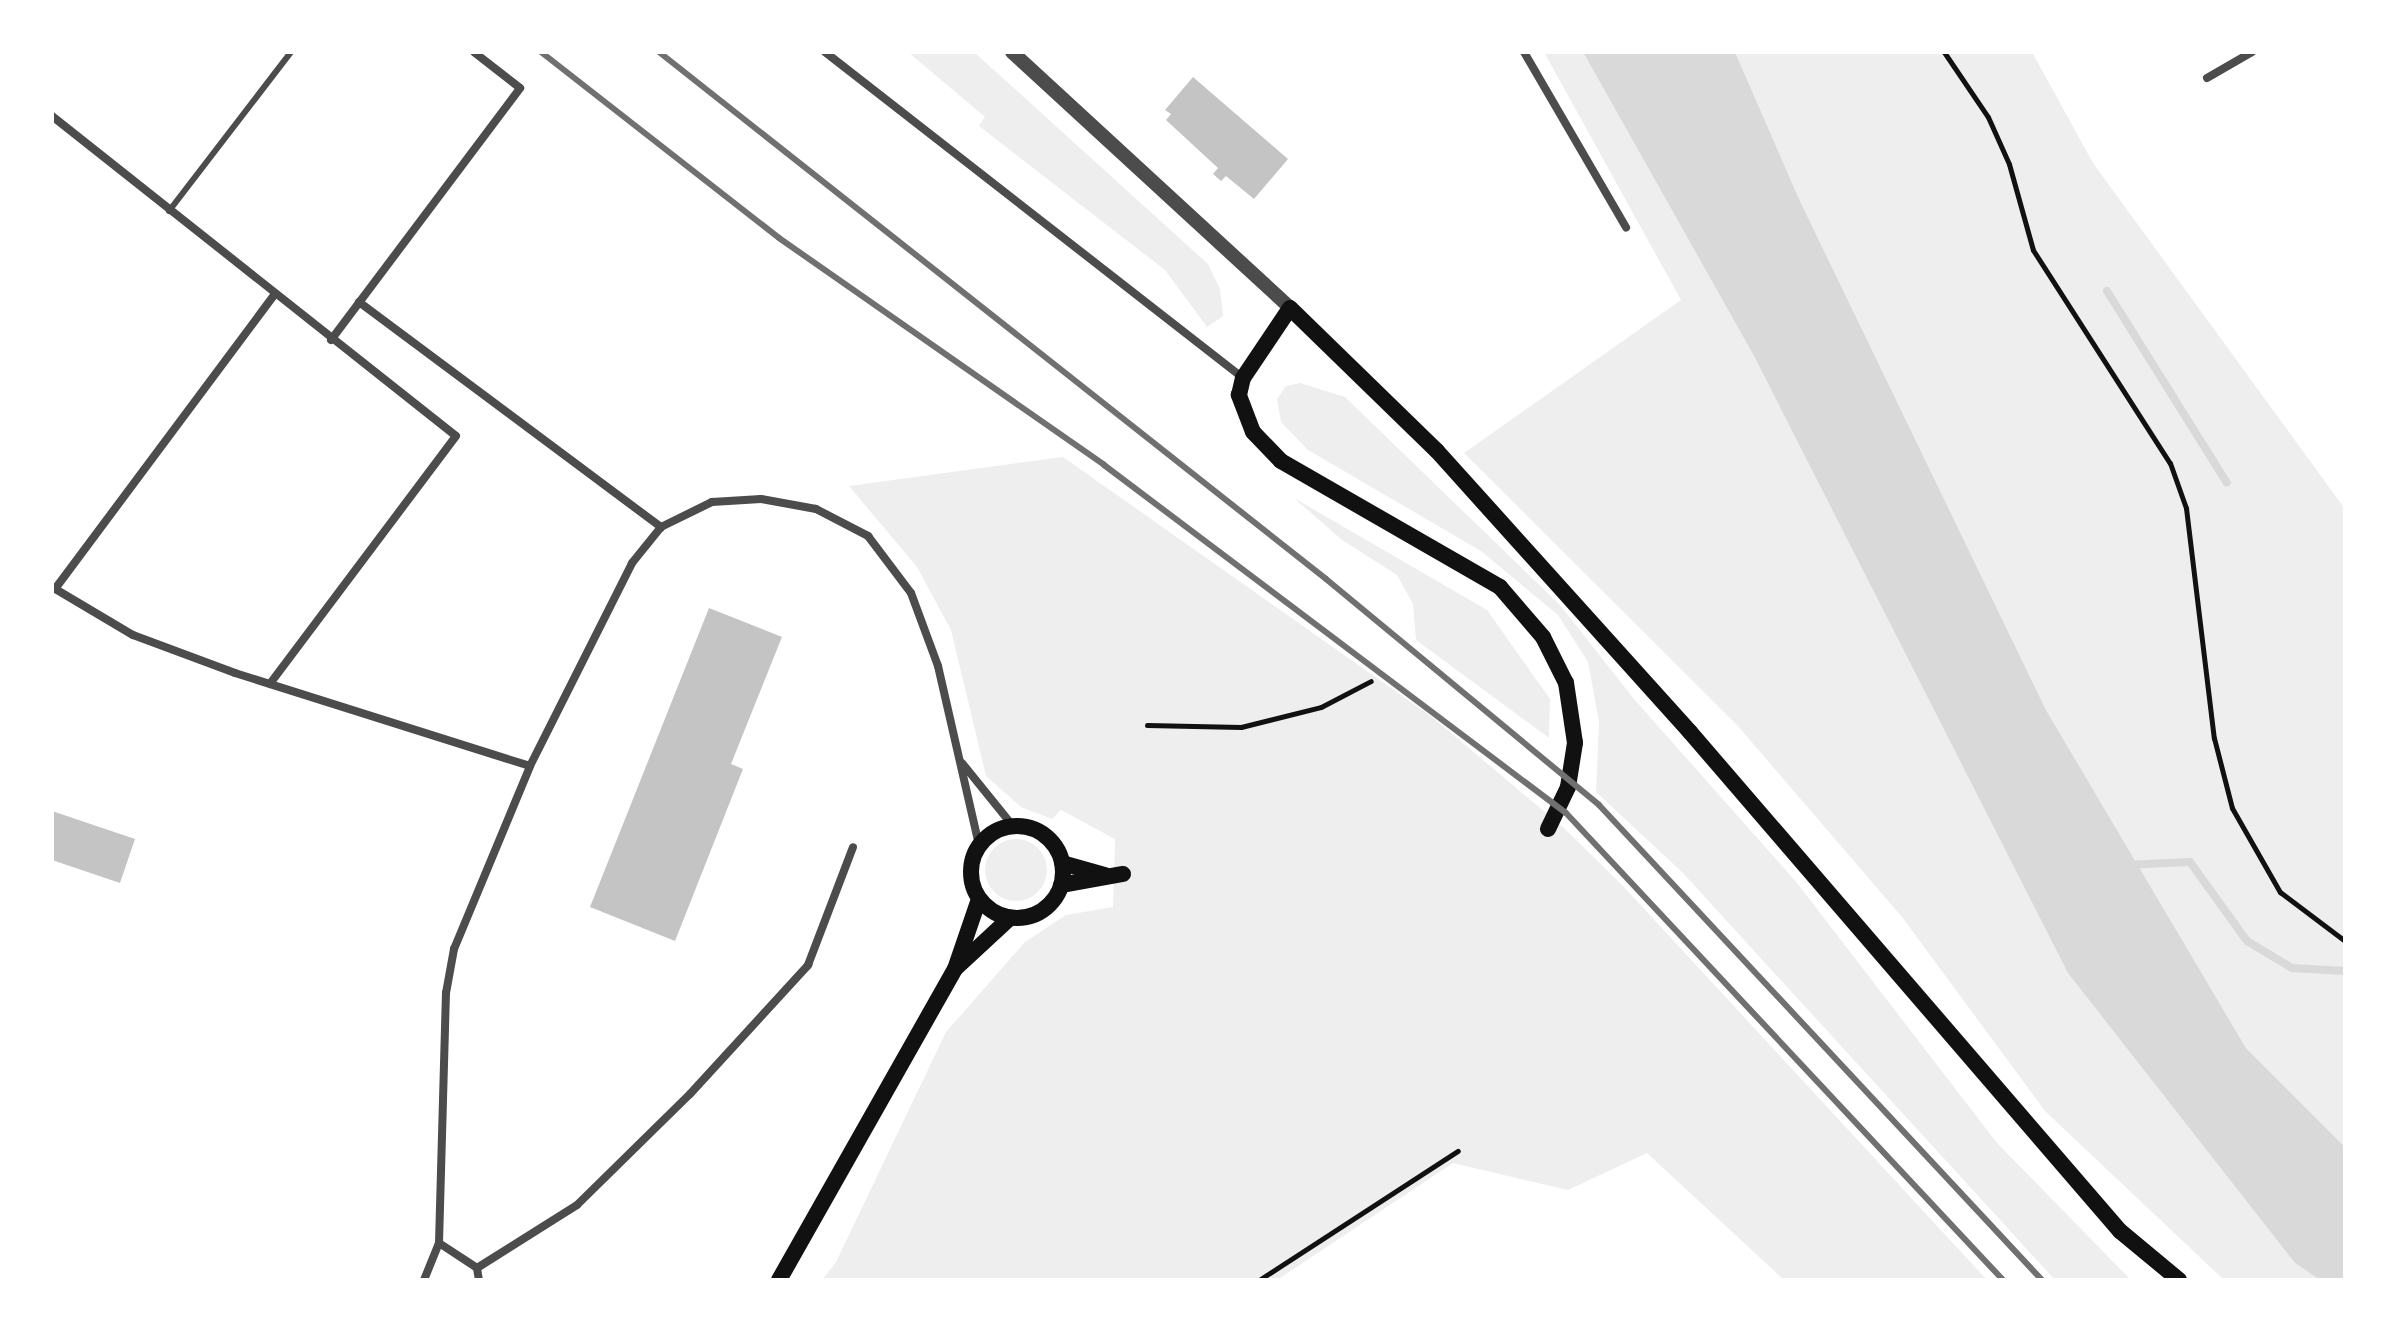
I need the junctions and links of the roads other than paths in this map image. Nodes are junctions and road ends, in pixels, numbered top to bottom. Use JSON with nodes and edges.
{"nodes":[{"id":1,"x":291,"y":52,"type":"edge"},
{"id":2,"x":474,"y":52,"type":"edge"},
{"id":3,"x":825,"y":52,"type":"edge"},
{"id":4,"x":1012,"y":52,"type":"edge"},
{"id":5,"x":1524,"y":52,"type":"edge"},
{"id":6,"x":2252,"y":52,"type":"edge"},
{"id":7,"x":2207,"y":78,"type":"dead end"},
{"id":8,"x":52,"y":116,"type":"edge"},
{"id":9,"x":169,"y":211,"type":"junction"},
{"id":10,"x":1626,"y":227,"type":"dead end"},
{"id":11,"x":274,"y":295,"type":"junction"},
{"id":12,"x":359,"y":302,"type":"junction"},
{"id":13,"x":1290,"y":308,"type":"junction"},
{"id":14,"x":331,"y":340,"type":"junction"},
{"id":15,"x":1243,"y":378,"type":"junction"},
{"id":16,"x":661,"y":527,"type":"junction"},
{"id":17,"x":54,"y":588,"type":"edge"},
{"id":18,"x":270,"y":684,"type":"junction"},
{"id":19,"x":959,"y":760,"type":"junction"},
{"id":20,"x":530,"y":766,"type":"junction"},
{"id":21,"x":1013,"y":826,"type":"junction"},
{"id":22,"x":1548,"y":829,"type":"dead end"},
{"id":23,"x":979,"y":845,"type":"junction"},
{"id":24,"x":853,"y":847,"type":"dead end"},
{"id":25,"x":1062,"y":863,"type":"junction"},
{"id":26,"x":1061,"y":885,"type":"junction"},
{"id":27,"x":979,"y":899,"type":"junction"},
{"id":28,"x":1010,"y":918,"type":"junction"},
{"id":29,"x":955,"y":969,"type":"junction"},
{"id":30,"x":439,"y":1243,"type":"junction"},
{"id":31,"x":477,"y":1268,"type":"junction"},
{"id":32,"x":424,"y":1280,"type":"edge"},
{"id":33,"x":479,"y":1280,"type":"edge"},
{"id":34,"x":779,"y":1280,"type":"edge"},
{"id":35,"x":2179,"y":1280,"type":"edge"}],
"edges":[{"from":1,"to":9,"type":"lane"},
{"from":2,"to":12,"type":"street"},
{"from":3,"to":15,"type":"street"},
{"from":4,"to":13,"type":"street"},
{"from":5,"to":10,"type":"street"},
{"from":6,"to":7,"type":"street"},
{"from":8,"to":9,"type":"street"},
{"from":9,"to":11,"type":"street"},
{"from":11,"to":14,"type":"street"},
{"from":11,"to":17,"type":"street"},
{"from":12,"to":14,"type":"street"},
{"from":12,"to":16,"type":"street"},
{"from":13,"to":15,"type":"main road"},
{"from":13,"to":35,"type":"main road"},
{"from":14,"to":18,"type":"street"},
{"from":15,"to":22,"type":"main road"},
{"from":16,"to":19,"type":"street"},
{"from":16,"to":20,"type":"street"},
{"from":17,"to":18,"type":"street"},
{"from":18,"to":20,"type":"street"},
{"from":19,"to":21,"type":"street"},
{"from":19,"to":23,"type":"street"},
{"from":20,"to":30,"type":"street"},
{"from":21,"to":23,"type":"main road"},
{"from":21,"to":25,"type":"main road"},
{"from":23,"to":27,"type":"main road"},
{"from":24,"to":31,"type":"street"},
{"from":25,"to":26,"type":"main road"},
{"from":25,"to":26,"type":"main road"},
{"from":26,"to":28,"type":"main road"},
{"from":27,"to":28,"type":"main road"},
{"from":27,"to":29,"type":"main road"},
{"from":28,"to":29,"type":"main road"},
{"from":29,"to":34,"type":"main road"},
{"from":30,"to":31,"type":"street"},
{"from":30,"to":32,"type":"street"},
{"from":31,"to":33,"type":"street"}]}
